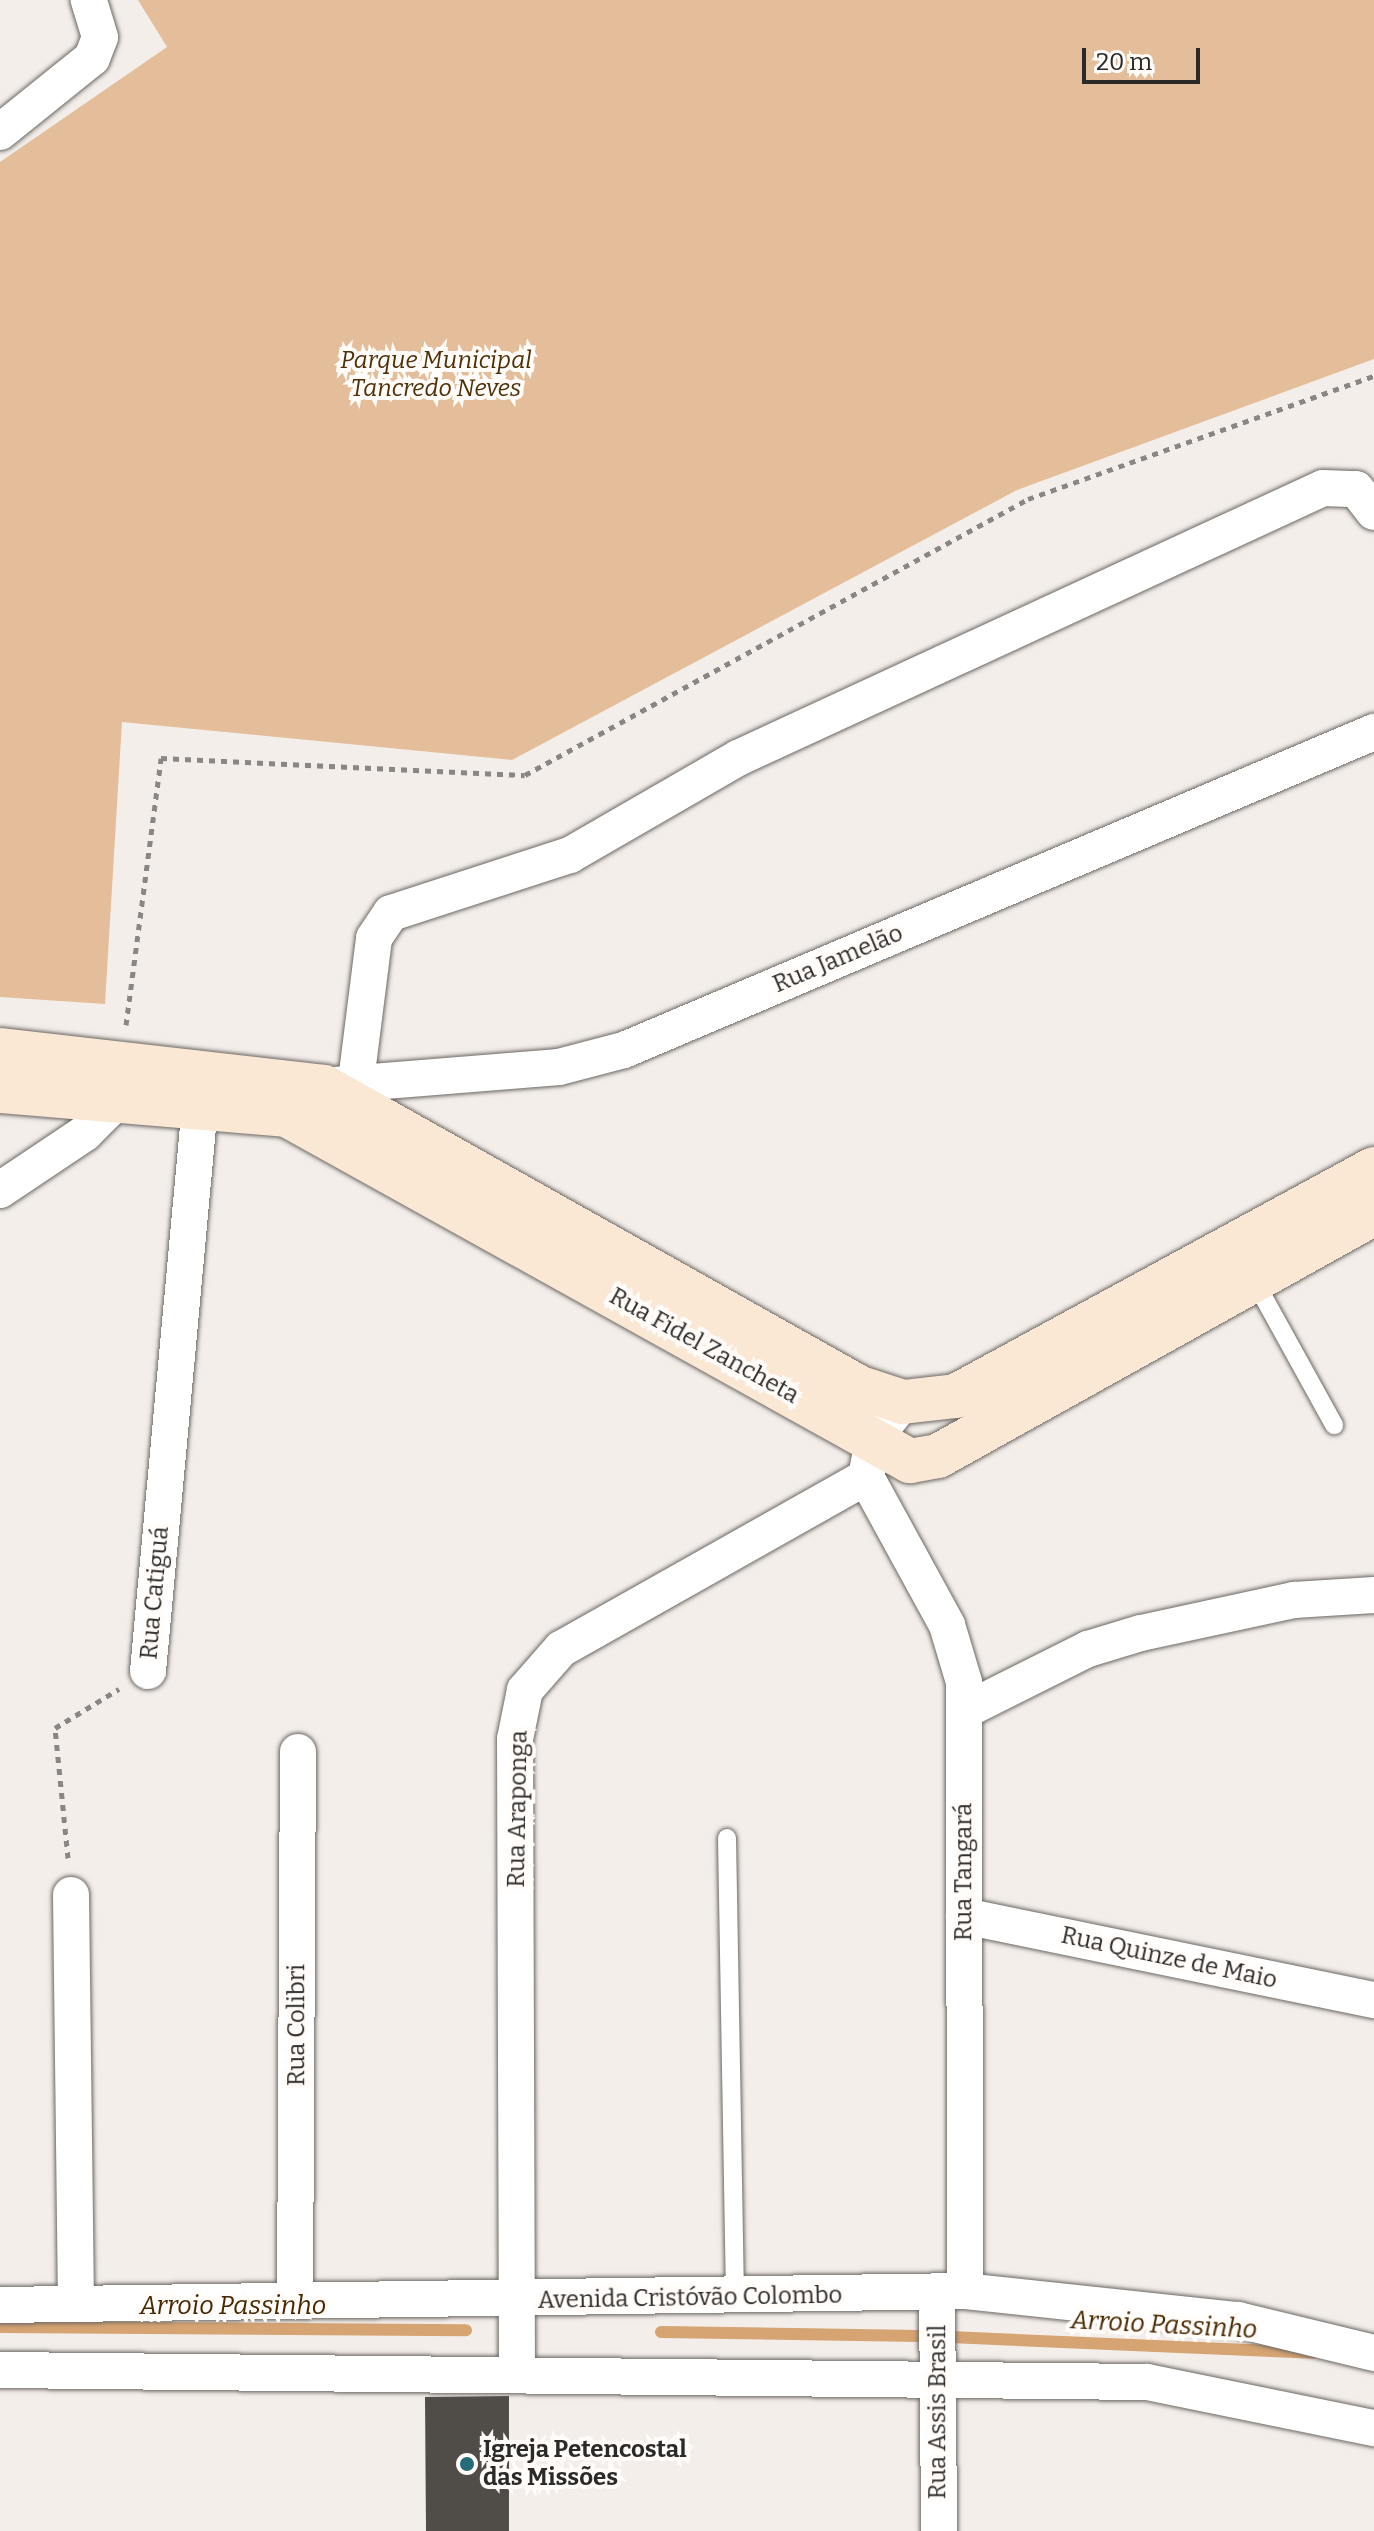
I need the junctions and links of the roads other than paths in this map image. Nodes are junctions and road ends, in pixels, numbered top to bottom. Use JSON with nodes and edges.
{"nodes":[{"id":1,"x":89,"y":0,"type":"edge"},
{"id":2,"x":0,"y":132,"type":"edge"},
{"id":3,"x":1374,"y":512,"type":"edge"},
{"id":4,"x":1374,"y":732,"type":"edge"},
{"id":5,"x":0,"y":1050,"type":"edge"},
{"id":6,"x":118,"y":1083,"type":"junction"},
{"id":7,"x":340,"y":1084,"type":"junction"},
{"id":8,"x":0,"y":1091,"type":"edge"},
{"id":9,"x":201,"y":1091,"type":"junction"},
{"id":10,"x":287,"y":1115,"type":"junction"},
{"id":11,"x":1374,"y":1169,"type":"edge"},
{"id":12,"x":0,"y":1190,"type":"edge"},
{"id":13,"x":1374,"y":1213,"type":"edge"},
{"id":14,"x":1254,"y":1280,"type":"junction"},
{"id":15,"x":903,"y":1402,"type":"junction"},
{"id":16,"x":1334,"y":1425,"type":"dead end"},
{"id":17,"x":870,"y":1458,"type":"junction"},
{"id":18,"x":1374,"y":1595,"type":"edge"},
{"id":19,"x":148,"y":1671,"type":"road end"},
{"id":20,"x":964,"y":1711,"type":"junction"},
{"id":21,"x":298,"y":1752,"type":"dead end"},
{"id":22,"x":727,"y":1838,"type":"dead end"},
{"id":23,"x":71,"y":1895,"type":"road end"},
{"id":24,"x":964,"y":1916,"type":"junction"},
{"id":25,"x":1374,"y":2000,"type":"edge"},
{"id":26,"x":951,"y":2292,"type":"junction"},
{"id":27,"x":735,"y":2297,"type":"junction"},
{"id":28,"x":295,"y":2298,"type":"junction"},
{"id":29,"x":517,"y":2303,"type":"junction"},
{"id":30,"x":76,"y":2304,"type":"junction"},
{"id":31,"x":0,"y":2305,"type":"edge"},
{"id":32,"x":1374,"y":2353,"type":"edge"},
{"id":33,"x":0,"y":2370,"type":"edge"},
{"id":34,"x":517,"y":2371,"type":"junction"},
{"id":35,"x":940,"y":2378,"type":"junction"},
{"id":36,"x":1374,"y":2428,"type":"edge"},
{"id":37,"x":939,"y":2531,"type":"edge"}],
"edges":[{"from":1,"to":2,"type":"street"},
{"from":3,"to":7,"type":"street"},
{"from":4,"to":7,"type":"street","name":"Rua Jamelão"},
{"from":5,"to":6,"type":"street","name":"Rua Fidel Zancheta"},
{"from":6,"to":8,"type":"street","name":"Rua Fidel Zancheta"},
{"from":6,"to":9,"type":"street","name":"Rua Fidel Zancheta"},
{"from":6,"to":12,"type":"street"},
{"from":7,"to":9,"type":"street","name":"Rua Fidel Zancheta"},
{"from":7,"to":10,"type":"street"},
{"from":7,"to":15,"type":"street","name":"Rua Fidel Zancheta"},
{"from":9,"to":10,"type":"street","name":"Rua Fidel Zancheta"},
{"from":9,"to":19,"type":"street","name":"Rua Catiguá"},
{"from":10,"to":17,"type":"street","name":"Rua Fidel Zancheta"},
{"from":11,"to":15,"type":"street","name":"Rua Fidel Zancheta"},
{"from":13,"to":14,"type":"street","name":"Rua Fidel Zancheta"},
{"from":14,"to":16,"type":"lane"},
{"from":14,"to":17,"type":"street","name":"Rua Fidel Zancheta"},
{"from":15,"to":17,"type":"street","name":"Rua Araponga"},
{"from":17,"to":20,"type":"street","name":"Rua Tangará"},
{"from":17,"to":29,"type":"street","name":"Rua Araponga"},
{"from":18,"to":20,"type":"street"},
{"from":20,"to":24,"type":"street","name":"Rua Tangará"},
{"from":21,"to":28,"type":"street","name":"Rua Colibri"},
{"from":22,"to":27,"type":"lane"},
{"from":23,"to":30,"type":"street"},
{"from":24,"to":25,"type":"street","name":"Rua Quinze de Maio"},
{"from":24,"to":26,"type":"street","name":"Rua Tangará"},
{"from":26,"to":27,"type":"street","name":"Avenida Cristóvão Colombo"},
{"from":26,"to":32,"type":"street","name":"Avenida Cristóvão Colombo"},
{"from":26,"to":35,"type":"street","name":"Rua Assis Brasil"},
{"from":27,"to":29,"type":"street","name":"Avenida Cristóvão Colombo"},
{"from":28,"to":29,"type":"street","name":"Avenida Cristóvão Colombo"},
{"from":28,"to":30,"type":"street","name":"Avenida Cristóvão Colombo"},
{"from":29,"to":34,"type":"street","name":"Rua Araponga"},
{"from":30,"to":31,"type":"street","name":"Avenida Cristóvão Colombo"},
{"from":33,"to":34,"type":"street"},
{"from":34,"to":35,"type":"street"},
{"from":35,"to":36,"type":"street"},
{"from":35,"to":37,"type":"street","name":"Rua Assis Brasil"}]}
